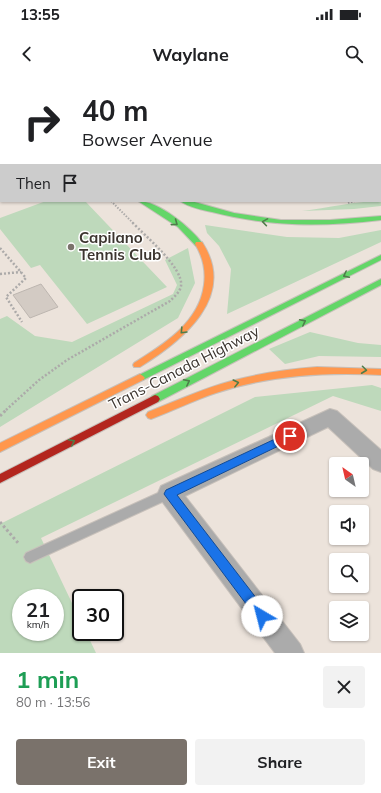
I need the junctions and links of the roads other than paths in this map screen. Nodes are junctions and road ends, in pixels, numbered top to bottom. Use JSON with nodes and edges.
{"nodes":[{"id":1,"x":144,"y":202,"type":"edge"},
{"id":2,"x":187,"y":202,"type":"edge"},
{"id":3,"x":381,"y":218,"type":"edge"},
{"id":4,"x":381,"y":257,"type":"edge"},
{"id":5,"x":381,"y":282,"type":"edge"},
{"id":6,"x":131,"y":369,"type":"dead end"},
{"id":7,"x":381,"y":372,"type":"edge"},
{"id":8,"x":90,"y":393,"type":"dead end"},
{"id":9,"x":142,"y":418,"type":"dead end"},
{"id":10,"x":101,"y":438,"type":"dead end"},
{"id":11,"x":0,"y":446,"type":"edge"},
{"id":12,"x":381,"y":463,"type":"edge"},
{"id":13,"x":0,"y":480,"type":"edge"},
{"id":14,"x":169,"y":494,"type":"junction"},
{"id":15,"x":30,"y":557,"type":"road end"},
{"id":16,"x":290,"y":653,"type":"edge"}],
"edges":[{"from":1,"to":6,"type":"highway","one_way":true},
{"from":3,"to":2,"type":"highway","one_way":true},
{"from":4,"to":11,"type":"highway","name":"Trans-Canada Highway","one_way":true},
{"from":13,"to":5,"type":"highway","name":"Trans-Canada Highway","one_way":true},
{"from":9,"to":7,"type":"highway","one_way":true},
{"from":8,"to":11,"type":"highway"},
{"from":10,"to":13,"type":"highway"},
{"from":12,"to":14,"type":"street"},
{"from":14,"to":15,"type":"lane"},
{"from":14,"to":16,"type":"street"}]}
